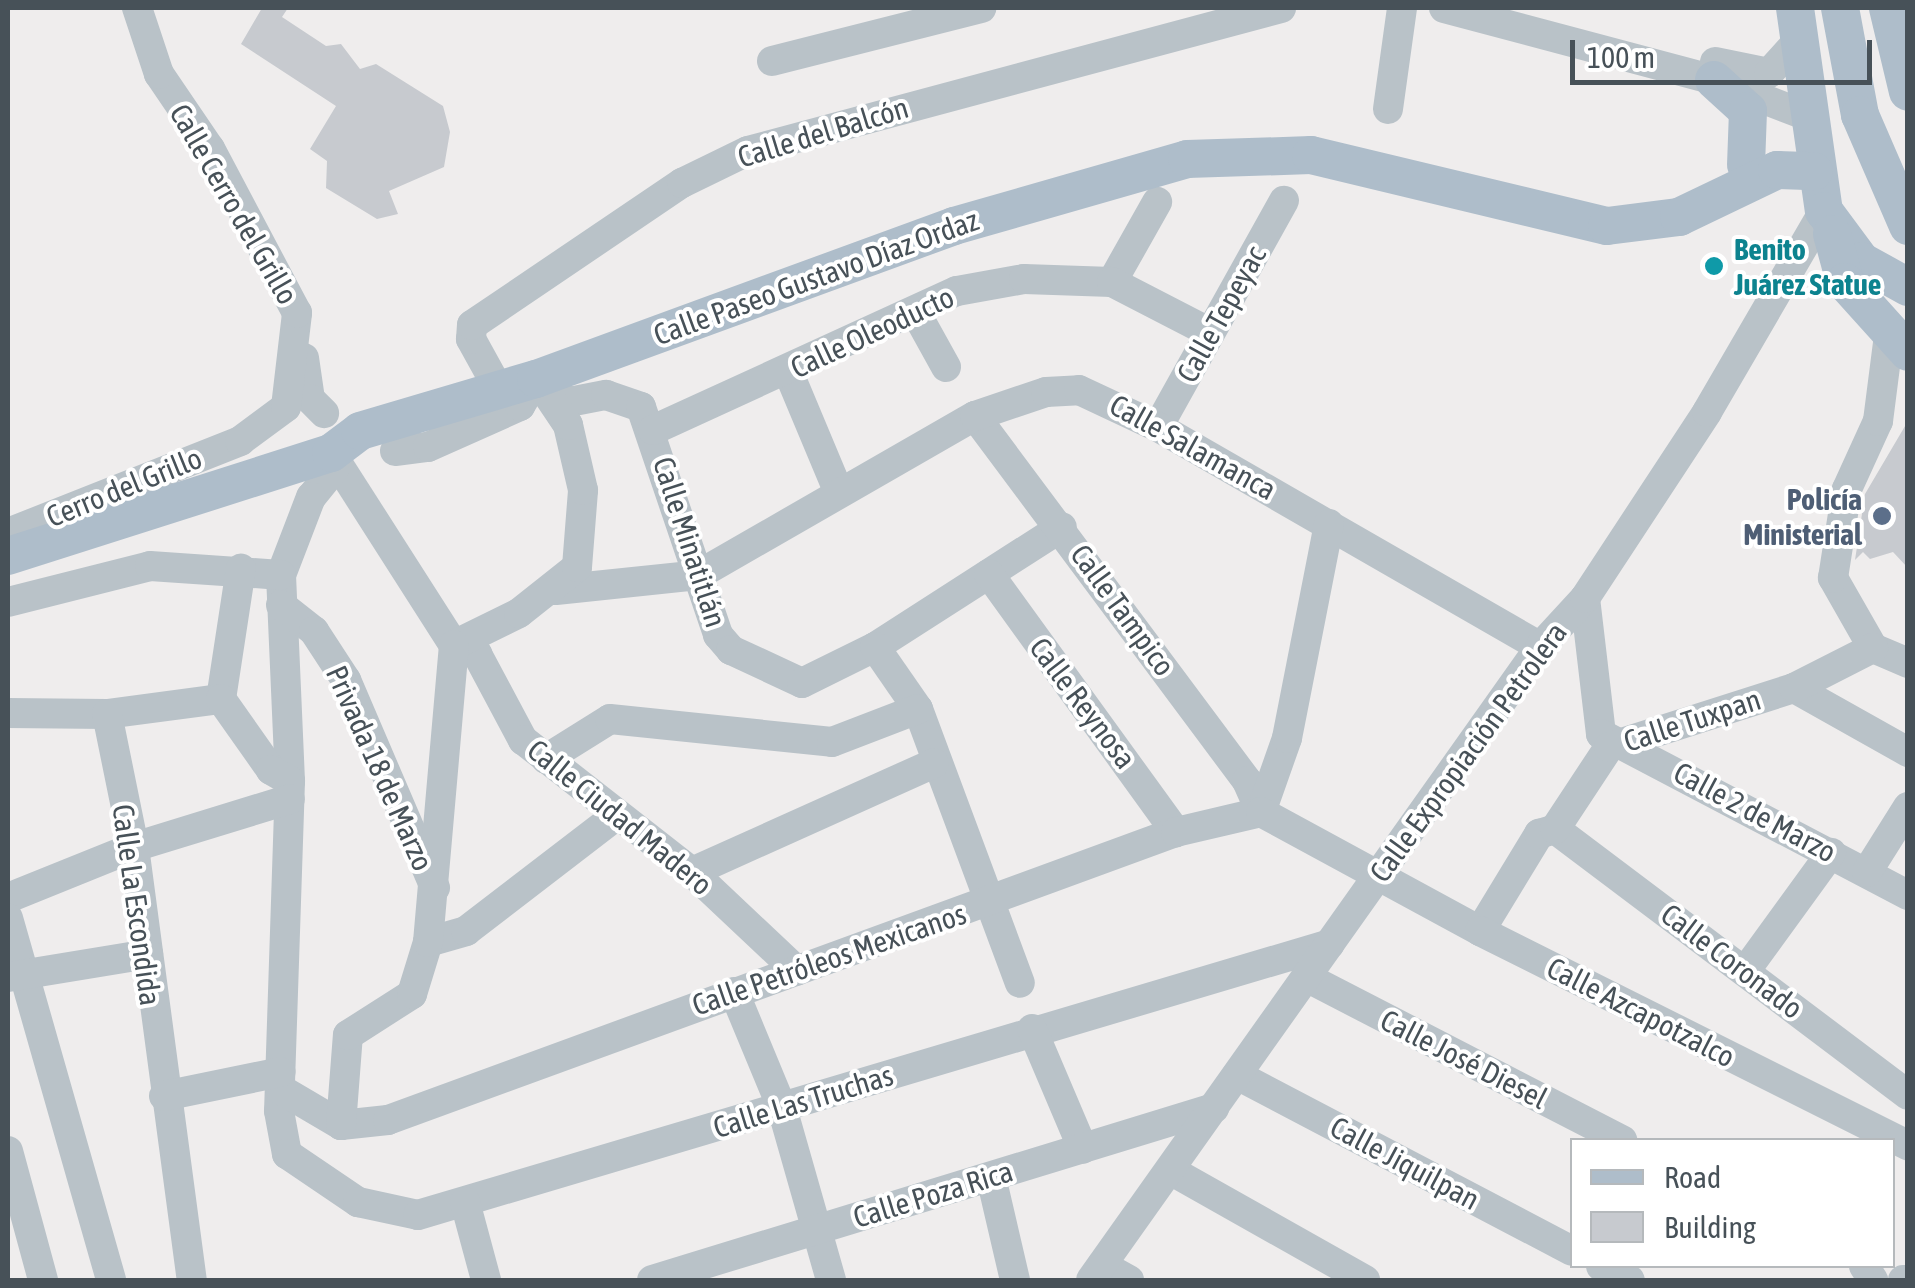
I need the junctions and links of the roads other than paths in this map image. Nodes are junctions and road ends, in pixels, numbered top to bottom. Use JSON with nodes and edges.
{"nodes":[{"id":1,"x":138,"y":8,"type":"edge"},
{"id":2,"x":981,"y":8,"type":"edge"},
{"id":3,"x":1282,"y":8,"type":"edge"},
{"id":4,"x":1402,"y":8,"type":"edge"},
{"id":5,"x":1444,"y":8,"type":"edge"},
{"id":6,"x":1525,"y":8,"type":"edge"},
{"id":7,"x":1840,"y":8,"type":"edge"},
{"id":8,"x":1888,"y":8,"type":"edge"},
{"id":9,"x":1796,"y":24,"type":"edge"},
{"id":10,"x":772,"y":61,"type":"dead end"},
{"id":11,"x":1744,"y":82,"type":"junction"},
{"id":12,"x":1908,"y":92,"type":"edge"},
{"id":13,"x":1388,"y":110,"type":"dead end"},
{"id":14,"x":1809,"y":120,"type":"junction"},
{"id":15,"x":1746,"y":165,"type":"junction"},
{"id":16,"x":1814,"y":171,"type":"junction"},
{"id":17,"x":1284,"y":201,"type":"dead end"},
{"id":18,"x":1156,"y":202,"type":"dead end"},
{"id":19,"x":1828,"y":219,"type":"junction"},
{"id":20,"x":1646,"y":222,"type":"junction"},
{"id":21,"x":1908,"y":226,"type":"edge"},
{"id":22,"x":1882,"y":276,"type":"edge"},
{"id":23,"x":1112,"y":282,"type":"junction"},
{"id":24,"x":915,"y":311,"type":"junction"},
{"id":25,"x":1209,"y":332,"type":"junction"},
{"id":26,"x":1901,"y":334,"type":"edge"},
{"id":27,"x":298,"y":346,"type":"junction"},
{"id":28,"x":946,"y":368,"type":"dead end"},
{"id":29,"x":788,"y":371,"type":"junction"},
{"id":30,"x":536,"y":380,"type":"junction"},
{"id":31,"x":498,"y":388,"type":"junction"},
{"id":32,"x":324,"y":414,"type":"dead end"},
{"id":33,"x":974,"y":416,"type":"junction"},
{"id":34,"x":1158,"y":427,"type":"junction"},
{"id":35,"x":654,"y":430,"type":"junction"},
{"id":36,"x":240,"y":441,"type":"joint"},
{"id":37,"x":396,"y":451,"type":"dead end"},
{"id":38,"x":332,"y":461,"type":"junction"},
{"id":39,"x":839,"y":493,"type":"junction"},
{"id":40,"x":1330,"y":524,"type":"junction"},
{"id":41,"x":1062,"y":527,"type":"junction"},
{"id":42,"x":8,"y":533,"type":"edge"},
{"id":43,"x":8,"y":556,"type":"edge"},
{"id":44,"x":242,"y":569,"type":"junction"},
{"id":45,"x":989,"y":574,"type":"junction"},
{"id":46,"x":698,"y":575,"type":"junction"},
{"id":47,"x":281,"y":590,"type":"junction"},
{"id":48,"x":556,"y":590,"type":"junction"},
{"id":49,"x":1585,"y":598,"type":"junction"},
{"id":50,"x":8,"y":602,"type":"edge"},
{"id":51,"x":454,"y":644,"type":"junction"},
{"id":52,"x":1540,"y":646,"type":"junction"},
{"id":53,"x":874,"y":647,"type":"junction"},
{"id":54,"x":1873,"y":648,"type":"junction"},
{"id":55,"x":1908,"y":663,"type":"edge"},
{"id":56,"x":1794,"y":688,"type":"junction"},
{"id":57,"x":221,"y":699,"type":"junction"},
{"id":58,"x":911,"y":699,"type":"junction"},
{"id":59,"x":8,"y":713,"type":"edge"},
{"id":60,"x":108,"y":714,"type":"junction"},
{"id":61,"x":1612,"y":738,"type":"junction"},
{"id":62,"x":1908,"y":752,"type":"edge"},
{"id":63,"x":546,"y":759,"type":"junction"},
{"id":64,"x":934,"y":763,"type":"junction"},
{"id":65,"x":290,"y":790,"type":"junction"},
{"id":66,"x":1908,"y":808,"type":"edge"},
{"id":67,"x":1262,"y":812,"type":"junction"},
{"id":68,"x":616,"y":816,"type":"junction"},
{"id":69,"x":1555,"y":829,"type":"junction"},
{"id":70,"x":1176,"y":832,"type":"junction"},
{"id":71,"x":134,"y":847,"type":"junction"},
{"id":72,"x":1832,"y":853,"type":"junction"},
{"id":73,"x":692,"y":872,"type":"junction"},
{"id":74,"x":1867,"y":872,"type":"junction"},
{"id":75,"x":1376,"y":876,"type":"junction"},
{"id":76,"x":435,"y":890,"type":"junction"},
{"id":77,"x":1908,"y":895,"type":"edge"},
{"id":78,"x":8,"y":898,"type":"edge"},
{"id":79,"x":989,"y":902,"type":"junction"},
{"id":80,"x":8,"y":918,"type":"edge"},
{"id":81,"x":1480,"y":931,"type":"junction"},
{"id":82,"x":428,"y":942,"type":"junction"},
{"id":83,"x":1330,"y":944,"type":"junction"},
{"id":84,"x":148,"y":954,"type":"junction"},
{"id":85,"x":1746,"y":970,"type":"junction"},
{"id":86,"x":797,"y":971,"type":"junction"},
{"id":87,"x":18,"y":973,"type":"edge"},
{"id":88,"x":1306,"y":977,"type":"junction"},
{"id":89,"x":1020,"y":983,"type":"dead end"},
{"id":90,"x":734,"y":992,"type":"junction"},
{"id":91,"x":1032,"y":1030,"type":"junction"},
{"id":92,"x":1237,"y":1075,"type":"junction"},
{"id":93,"x":281,"y":1080,"type":"junction"},
{"id":94,"x":164,"y":1096,"type":"junction"},
{"id":95,"x":1908,"y":1096,"type":"edge"},
{"id":96,"x":782,"y":1108,"type":"junction"},
{"id":97,"x":1214,"y":1108,"type":"junction"},
{"id":98,"x":341,"y":1125,"type":"junction"},
{"id":99,"x":1618,"y":1138,"type":"edge"},
{"id":100,"x":1894,"y":1138,"type":"edge"},
{"id":101,"x":1083,"y":1149,"type":"junction"},
{"id":102,"x":8,"y":1151,"type":"edge"},
{"id":103,"x":1170,"y":1170,"type":"junction"},
{"id":104,"x":991,"y":1177,"type":"junction"},
{"id":105,"x":465,"y":1202,"type":"junction"},
{"id":106,"x":816,"y":1229,"type":"junction"},
{"id":107,"x":1570,"y":1249,"type":"edge"},
{"id":108,"x":1605,"y":1268,"type":"edge"},
{"id":109,"x":1091,"y":1275,"type":"edge"},
{"id":110,"x":43,"y":1280,"type":"edge"},
{"id":111,"x":112,"y":1280,"type":"edge"},
{"id":112,"x":192,"y":1280,"type":"edge"},
{"id":113,"x":486,"y":1280,"type":"edge"},
{"id":114,"x":652,"y":1280,"type":"edge"},
{"id":115,"x":830,"y":1280,"type":"edge"},
{"id":116,"x":1015,"y":1280,"type":"edge"},
{"id":117,"x":1130,"y":1280,"type":"edge"},
{"id":118,"x":1365,"y":1280,"type":"edge"},
{"id":119,"x":1630,"y":1280,"type":"edge"}],
"edges":[{"from":1,"to":27,"type":"street","name":"Calle Cerro del Grillo"},
{"from":2,"to":10,"type":"street"},
{"from":3,"to":31,"type":"street","name":"Calle del Balcón"},
{"from":4,"to":13,"type":"street"},
{"from":5,"to":11,"type":"street"},
{"from":6,"to":11,"type":"street"},
{"from":7,"to":21,"type":"main road"},
{"from":8,"to":12,"type":"main road"},
{"from":9,"to":11,"type":"street"},
{"from":9,"to":14,"type":"main road"},
{"from":11,"to":14,"type":"street"},
{"from":11,"to":15,"type":"main road"},
{"from":14,"to":15,"type":"main road"},
{"from":14,"to":16,"type":"main road"},
{"from":15,"to":20,"type":"main road"},
{"from":16,"to":19,"type":"main road"},
{"from":16,"to":20,"type":"main road"},
{"from":17,"to":25,"type":"street","name":"Calle Tepeyac"},
{"from":18,"to":23,"type":"street"},
{"from":19,"to":22,"type":"main road"},
{"from":19,"to":26,"type":"main road"},
{"from":19,"to":49,"type":"street","name":"Calle Expropiación Petrolera"},
{"from":20,"to":30,"type":"main road","name":"Calle Paseo Gustavo Díaz Ordaz"},
{"from":22,"to":26,"type":"main road"},
{"from":23,"to":24,"type":"street","name":"Calle Oleoducto"},
{"from":23,"to":25,"type":"street","name":"Calle Oleoducto"},
{"from":24,"to":28,"type":"street"},
{"from":24,"to":29,"type":"street","name":"Calle Oleoducto"},
{"from":25,"to":34,"type":"street","name":"Calle Tepeyac"},
{"from":26,"to":54,"type":"street"},
{"from":27,"to":32,"type":"street"},
{"from":27,"to":36,"type":"street","name":"Calle Cerro del Grillo"},
{"from":29,"to":35,"type":"street","name":"Calle Oleoducto"},
{"from":29,"to":39,"type":"street"},
{"from":30,"to":31,"type":"main road","name":"Calle Paseo Gustavo Díaz Ordaz"},
{"from":30,"to":35,"type":"street","name":"Calle Minatitlán"},
{"from":30,"to":37,"type":"street"},
{"from":30,"to":48,"type":"street"},
{"from":31,"to":38,"type":"main road","name":"Calle Paseo Gustavo Díaz Ordaz"},
{"from":33,"to":34,"type":"street","name":"Calle Salamanca"},
{"from":33,"to":39,"type":"street","name":"Calle Salamanca"},
{"from":33,"to":41,"type":"street","name":"Calle Tampico"},
{"from":34,"to":40,"type":"street","name":"Calle Salamanca"},
{"from":35,"to":46,"type":"street","name":"Calle Minatitlán"},
{"from":36,"to":42,"type":"street","name":"Cerro del Grillo"},
{"from":38,"to":43,"type":"main road","name":"Calle Paseo Gustavo Díaz Ordaz"},
{"from":38,"to":47,"type":"street"},
{"from":38,"to":51,"type":"street","name":"Calle Ciudad Madero"},
{"from":39,"to":46,"type":"street","name":"Calle Salamanca"},
{"from":40,"to":52,"type":"street","name":"Calle Salamanca"},
{"from":40,"to":67,"type":"street"},
{"from":41,"to":45,"type":"street","name":"Calle Minatitlán"},
{"from":41,"to":67,"type":"street","name":"Calle Tampico"},
{"from":44,"to":47,"type":"street"},
{"from":44,"to":50,"type":"street"},
{"from":44,"to":57,"type":"street"},
{"from":45,"to":53,"type":"street","name":"Calle Minatitlán"},
{"from":45,"to":70,"type":"street","name":"Calle Reynosa"},
{"from":46,"to":48,"type":"street","name":"Calle Salamanca"},
{"from":46,"to":53,"type":"street","name":"Calle Minatitlán"},
{"from":47,"to":65,"type":"street"},
{"from":47,"to":76,"type":"street","name":"Privada 18 de Marzo"},
{"from":48,"to":51,"type":"street"},
{"from":49,"to":52,"type":"street","name":"Calle Expropiación Petrolera"},
{"from":49,"to":61,"type":"street"},
{"from":51,"to":63,"type":"street","name":"Calle Ciudad Madero"},
{"from":51,"to":76,"type":"street"},
{"from":52,"to":75,"type":"street","name":"Calle Expropiación Petrolera"},
{"from":53,"to":58,"type":"street"},
{"from":54,"to":55,"type":"street"},
{"from":54,"to":56,"type":"street","name":"Calle Tuxpan"},
{"from":56,"to":61,"type":"street","name":"Calle Tuxpan"},
{"from":56,"to":62,"type":"street"},
{"from":57,"to":60,"type":"street"},
{"from":57,"to":65,"type":"street"},
{"from":58,"to":63,"type":"street"},
{"from":58,"to":64,"type":"street"},
{"from":59,"to":60,"type":"street"},
{"from":60,"to":71,"type":"street","name":"Calle La Escondida"},
{"from":61,"to":69,"type":"street","name":"Calle Tuxpan"},
{"from":61,"to":72,"type":"street","name":"Calle 2 de Marzo"},
{"from":63,"to":68,"type":"street","name":"Calle Ciudad Madero"},
{"from":64,"to":73,"type":"street"},
{"from":64,"to":79,"type":"street"},
{"from":65,"to":71,"type":"street"},
{"from":65,"to":93,"type":"street"},
{"from":66,"to":74,"type":"street"},
{"from":67,"to":70,"type":"street","name":"Calle Petróleos Mexicanos"},
{"from":67,"to":75,"type":"street"},
{"from":68,"to":73,"type":"street","name":"Calle Ciudad Madero"},
{"from":68,"to":82,"type":"street"},
{"from":69,"to":81,"type":"street","name":"Calle Tuxpan"},
{"from":69,"to":85,"type":"street","name":"Calle Coronado"},
{"from":70,"to":79,"type":"street","name":"Calle Petróleos Mexicanos"},
{"from":71,"to":78,"type":"street"},
{"from":71,"to":84,"type":"street","name":"Calle La Escondida"},
{"from":72,"to":74,"type":"street","name":"Calle 2 de Marzo"},
{"from":72,"to":85,"type":"street"},
{"from":73,"to":86,"type":"street","name":"Calle Ciudad Madero"},
{"from":74,"to":77,"type":"street","name":"Calle 2 de Marzo"},
{"from":75,"to":81,"type":"street","name":"Calle Azcapotzalco"},
{"from":75,"to":83,"type":"street","name":"Calle Expropiación Petrolera"},
{"from":76,"to":82,"type":"street"},
{"from":79,"to":86,"type":"street","name":"Calle Petróleos Mexicanos"},
{"from":79,"to":89,"type":"street"},
{"from":80,"to":87,"type":"street"},
{"from":81,"to":100,"type":"street","name":"Calle Azcapotzalco"},
{"from":82,"to":98,"type":"street"},
{"from":83,"to":88,"type":"street","name":"Calle Expropiación Petrolera"},
{"from":83,"to":91,"type":"street","name":"Calle Las Truchas"},
{"from":84,"to":87,"type":"street"},
{"from":84,"to":94,"type":"street","name":"Calle La Escondida"},
{"from":85,"to":95,"type":"street","name":"Calle Coronado"},
{"from":86,"to":90,"type":"street","name":"Calle Petróleos Mexicanos"},
{"from":87,"to":111,"type":"street"},
{"from":88,"to":92,"type":"street","name":"Calle Expropiación Petrolera"},
{"from":88,"to":99,"type":"street","name":"Calle José Diesel"},
{"from":90,"to":96,"type":"street"},
{"from":90,"to":98,"type":"street","name":"Calle Petróleos Mexicanos"},
{"from":91,"to":96,"type":"street","name":"Calle Las Truchas"},
{"from":91,"to":101,"type":"street"},
{"from":92,"to":97,"type":"street","name":"Calle Expropiación Petrolera"},
{"from":92,"to":107,"type":"street","name":"Calle Jiquilpan"},
{"from":93,"to":94,"type":"street"},
{"from":93,"to":98,"type":"street"},
{"from":93,"to":105,"type":"street","name":"Calle Las Truchas"},
{"from":94,"to":112,"type":"street","name":"Calle La Escondida"},
{"from":96,"to":105,"type":"street","name":"Calle Las Truchas"},
{"from":96,"to":106,"type":"street"},
{"from":97,"to":101,"type":"street","name":"Calle Poza Rica"},
{"from":97,"to":103,"type":"street","name":"Calle Expropiación Petrolera"},
{"from":101,"to":104,"type":"street","name":"Calle Poza Rica"},
{"from":102,"to":110,"type":"street"},
{"from":103,"to":109,"type":"street","name":"Calle Expropiación Petrolera"},
{"from":103,"to":118,"type":"street"},
{"from":104,"to":106,"type":"street","name":"Calle Poza Rica"},
{"from":104,"to":116,"type":"street"},
{"from":105,"to":113,"type":"street"},
{"from":106,"to":114,"type":"street","name":"Calle Poza Rica"},
{"from":106,"to":115,"type":"street"},
{"from":108,"to":119,"type":"street"},
{"from":109,"to":117,"type":"street"}]}
